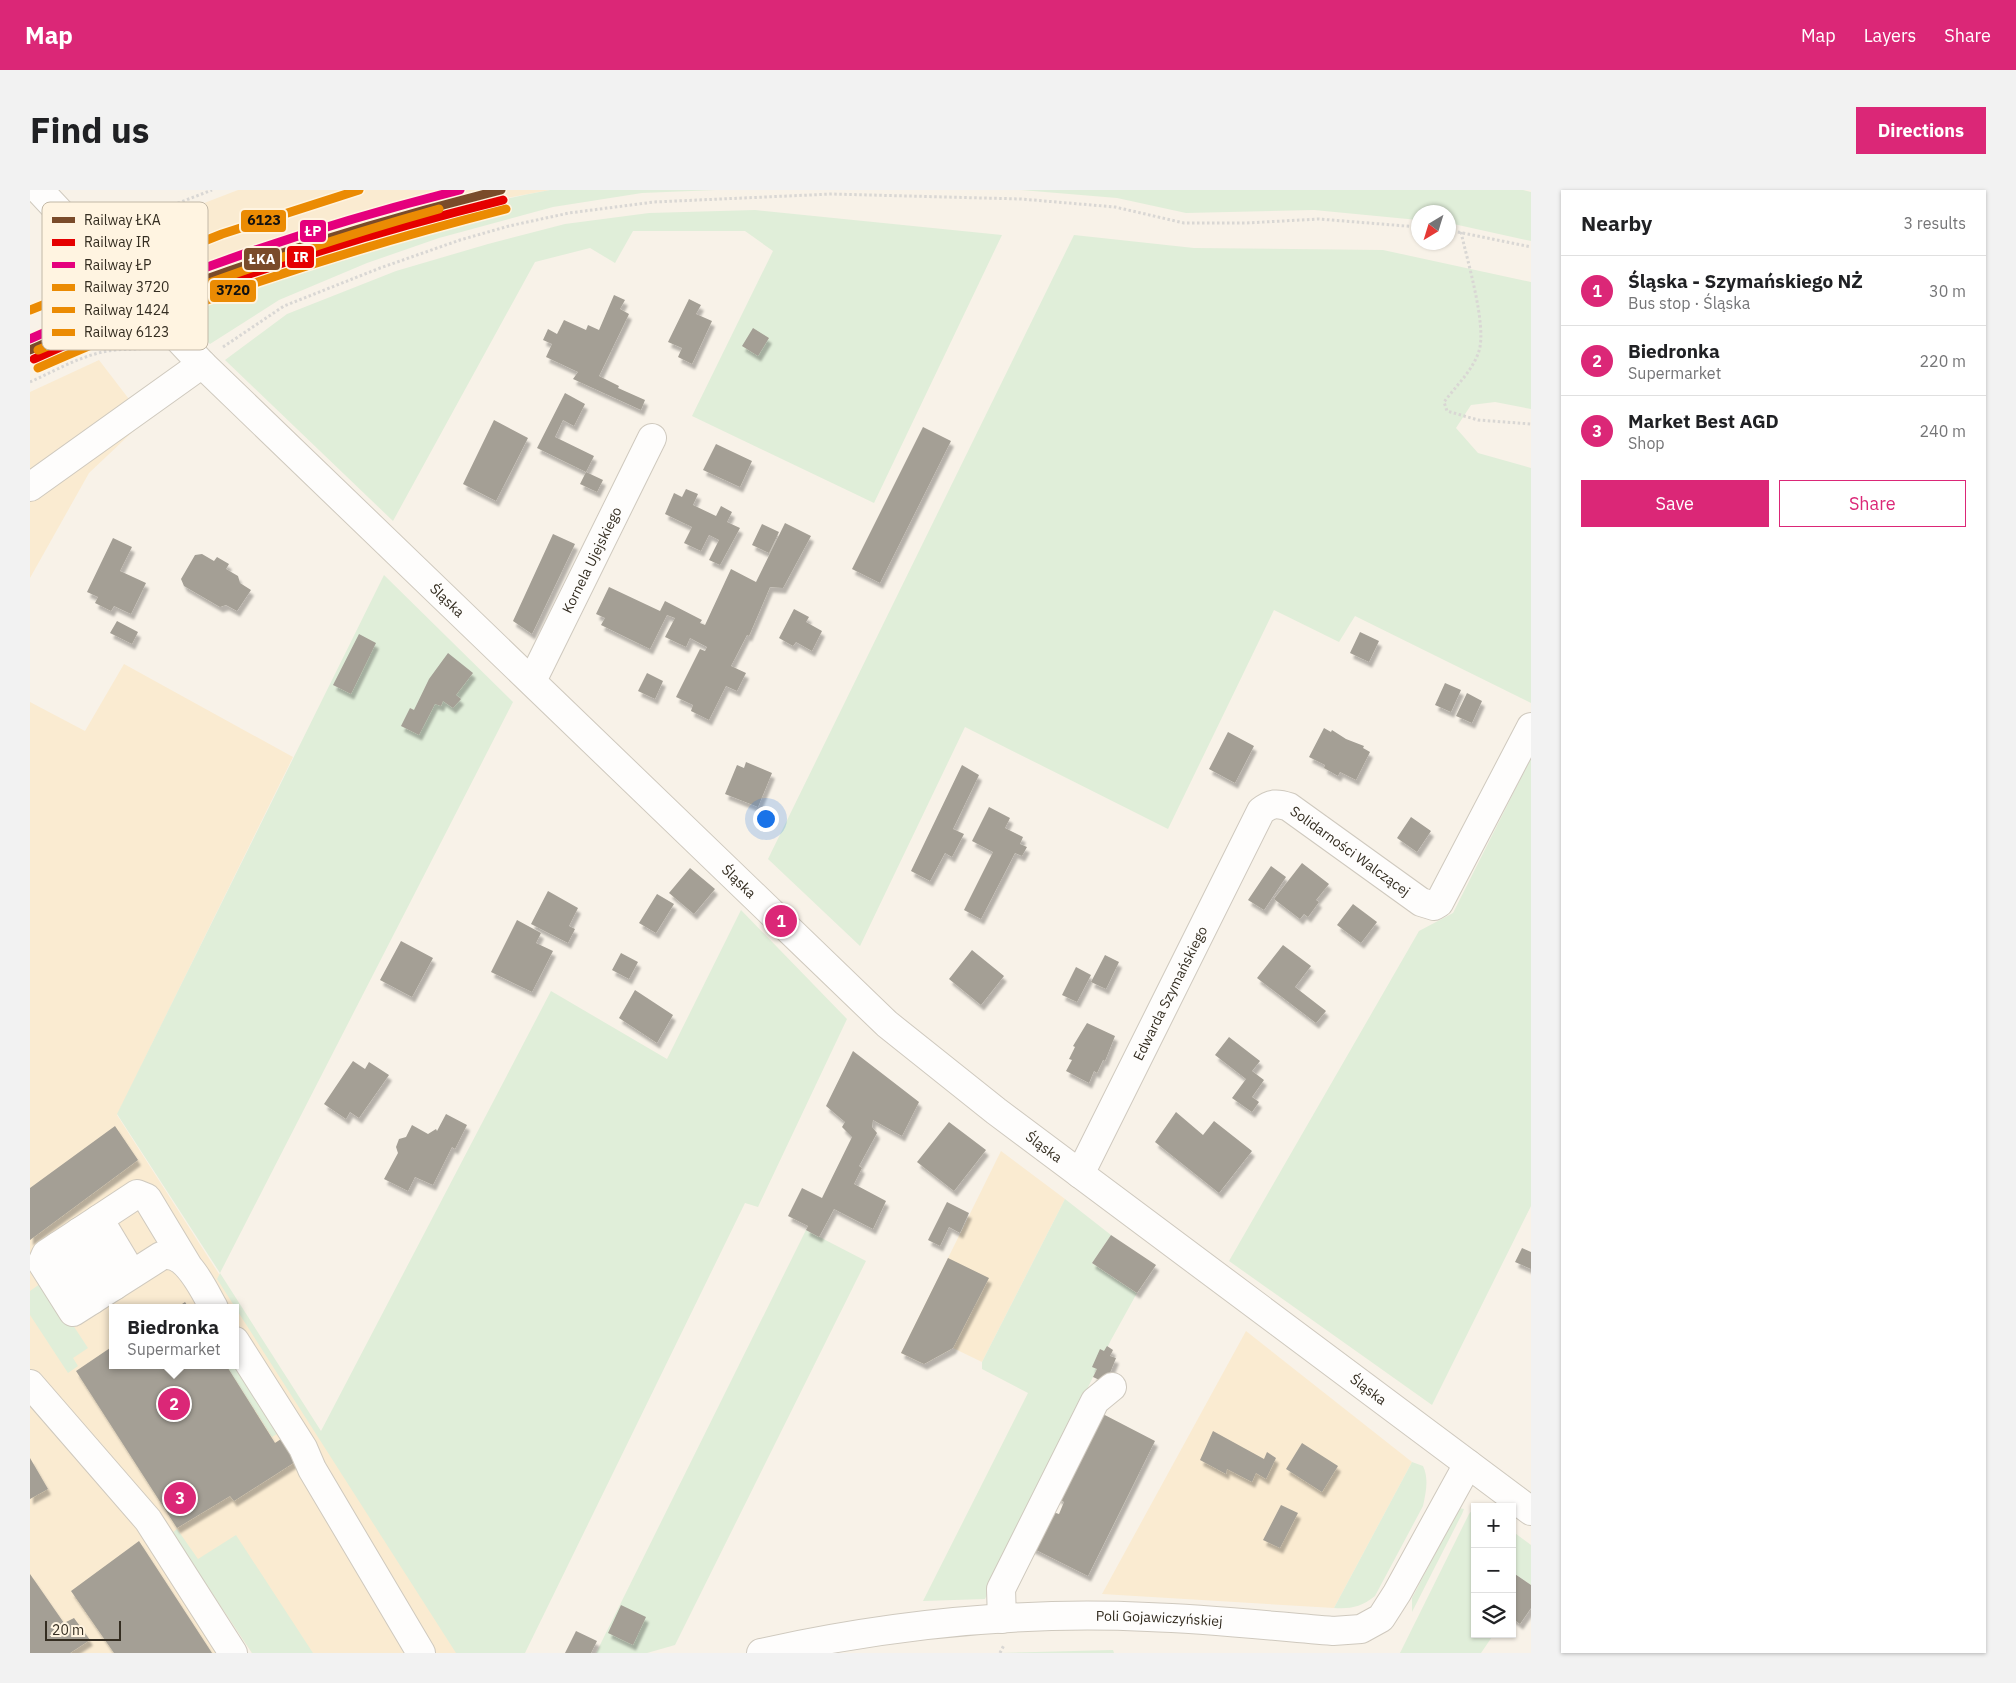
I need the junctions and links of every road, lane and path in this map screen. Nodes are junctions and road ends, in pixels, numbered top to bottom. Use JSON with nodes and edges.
{"nodes":[{"id":1,"x":212,"y":190,"type":"edge"},
{"id":2,"x":181,"y":202,"type":"edge"},
{"id":3,"x":1411,"y":226,"type":"edge"},
{"id":4,"x":1456,"y":231,"type":"edge"},
{"id":5,"x":1461,"y":232,"type":"junction"},
{"id":6,"x":1531,"y":247,"type":"edge"},
{"id":7,"x":115,"y":350,"type":"edge"},
{"id":8,"x":115,"y":350,"type":"edge"},
{"id":9,"x":136,"y":350,"type":"edge"},
{"id":10,"x":188,"y":350,"type":"edge"},
{"id":11,"x":202,"y":364,"type":"junction"},
{"id":12,"x":30,"y":382,"type":"edge"},
{"id":13,"x":1531,"y":424,"type":"edge"},
{"id":14,"x":652,"y":438,"type":"dead end"},
{"id":15,"x":30,"y":487,"type":"edge"},
{"id":16,"x":532,"y":681,"type":"junction"},
{"id":17,"x":1531,"y":727,"type":"edge"},
{"id":18,"x":1261,"y":812,"type":"joint"},
{"id":19,"x":1080,"y":1174,"type":"junction"},
{"id":20,"x":79,"y":1232,"type":"junction"},
{"id":21,"x":188,"y":1266,"type":"junction"},
{"id":22,"x":113,"y":1286,"type":"junction"},
{"id":23,"x":212,"y":1304,"type":"edge"},
{"id":24,"x":239,"y":1347,"type":"edge"},
{"id":25,"x":30,"y":1384,"type":"edge"},
{"id":26,"x":1112,"y":1387,"type":"dead end"},
{"id":27,"x":1468,"y":1464,"type":"junction"},
{"id":28,"x":1531,"y":1512,"type":"edge"},
{"id":29,"x":1003,"y":1632,"type":"junction"},
{"id":30,"x":233,"y":1653,"type":"edge"},
{"id":31,"x":421,"y":1653,"type":"edge"},
{"id":32,"x":761,"y":1653,"type":"edge"},
{"id":33,"x":1000,"y":1653,"type":"edge"}],
"edges":[{"from":1,"to":2,"type":"path"},
{"from":3,"to":11,"type":"path"},
{"from":4,"to":5,"type":"path"},
{"from":5,"to":6,"type":"path"},
{"from":5,"to":13,"type":"path"},
{"from":7,"to":12,"type":"path"},
{"from":8,"to":9,"type":"path"},
{"from":10,"to":11,"type":"street","name":"Śląska"},
{"from":11,"to":15,"type":"street"},
{"from":11,"to":16,"type":"street","name":"Śląska"},
{"from":14,"to":16,"type":"street","name":"Kornela Ujejskiego"},
{"from":16,"to":19,"type":"street","name":"Śląska"},
{"from":17,"to":18,"type":"street","name":"Solidarności Walczącej"},
{"from":18,"to":19,"type":"street","name":"Edwarda Szymańskiego"},
{"from":19,"to":27,"type":"street","name":"Śląska"},
{"from":20,"to":21,"type":"street"},
{"from":20,"to":22,"type":"street"},
{"from":20,"to":22,"type":"street"},
{"from":21,"to":22,"type":"street"},
{"from":21,"to":23,"type":"street"},
{"from":24,"to":31,"type":"street"},
{"from":25,"to":30,"type":"street"},
{"from":26,"to":29,"type":"street"},
{"from":27,"to":28,"type":"street","name":"Śląska"},
{"from":27,"to":29,"type":"street","name":"Poli Gojawiczyńskiej"},
{"from":29,"to":32,"type":"street","name":"Poli Gojawiczyńskiej"},
{"from":29,"to":33,"type":"path"}]}
